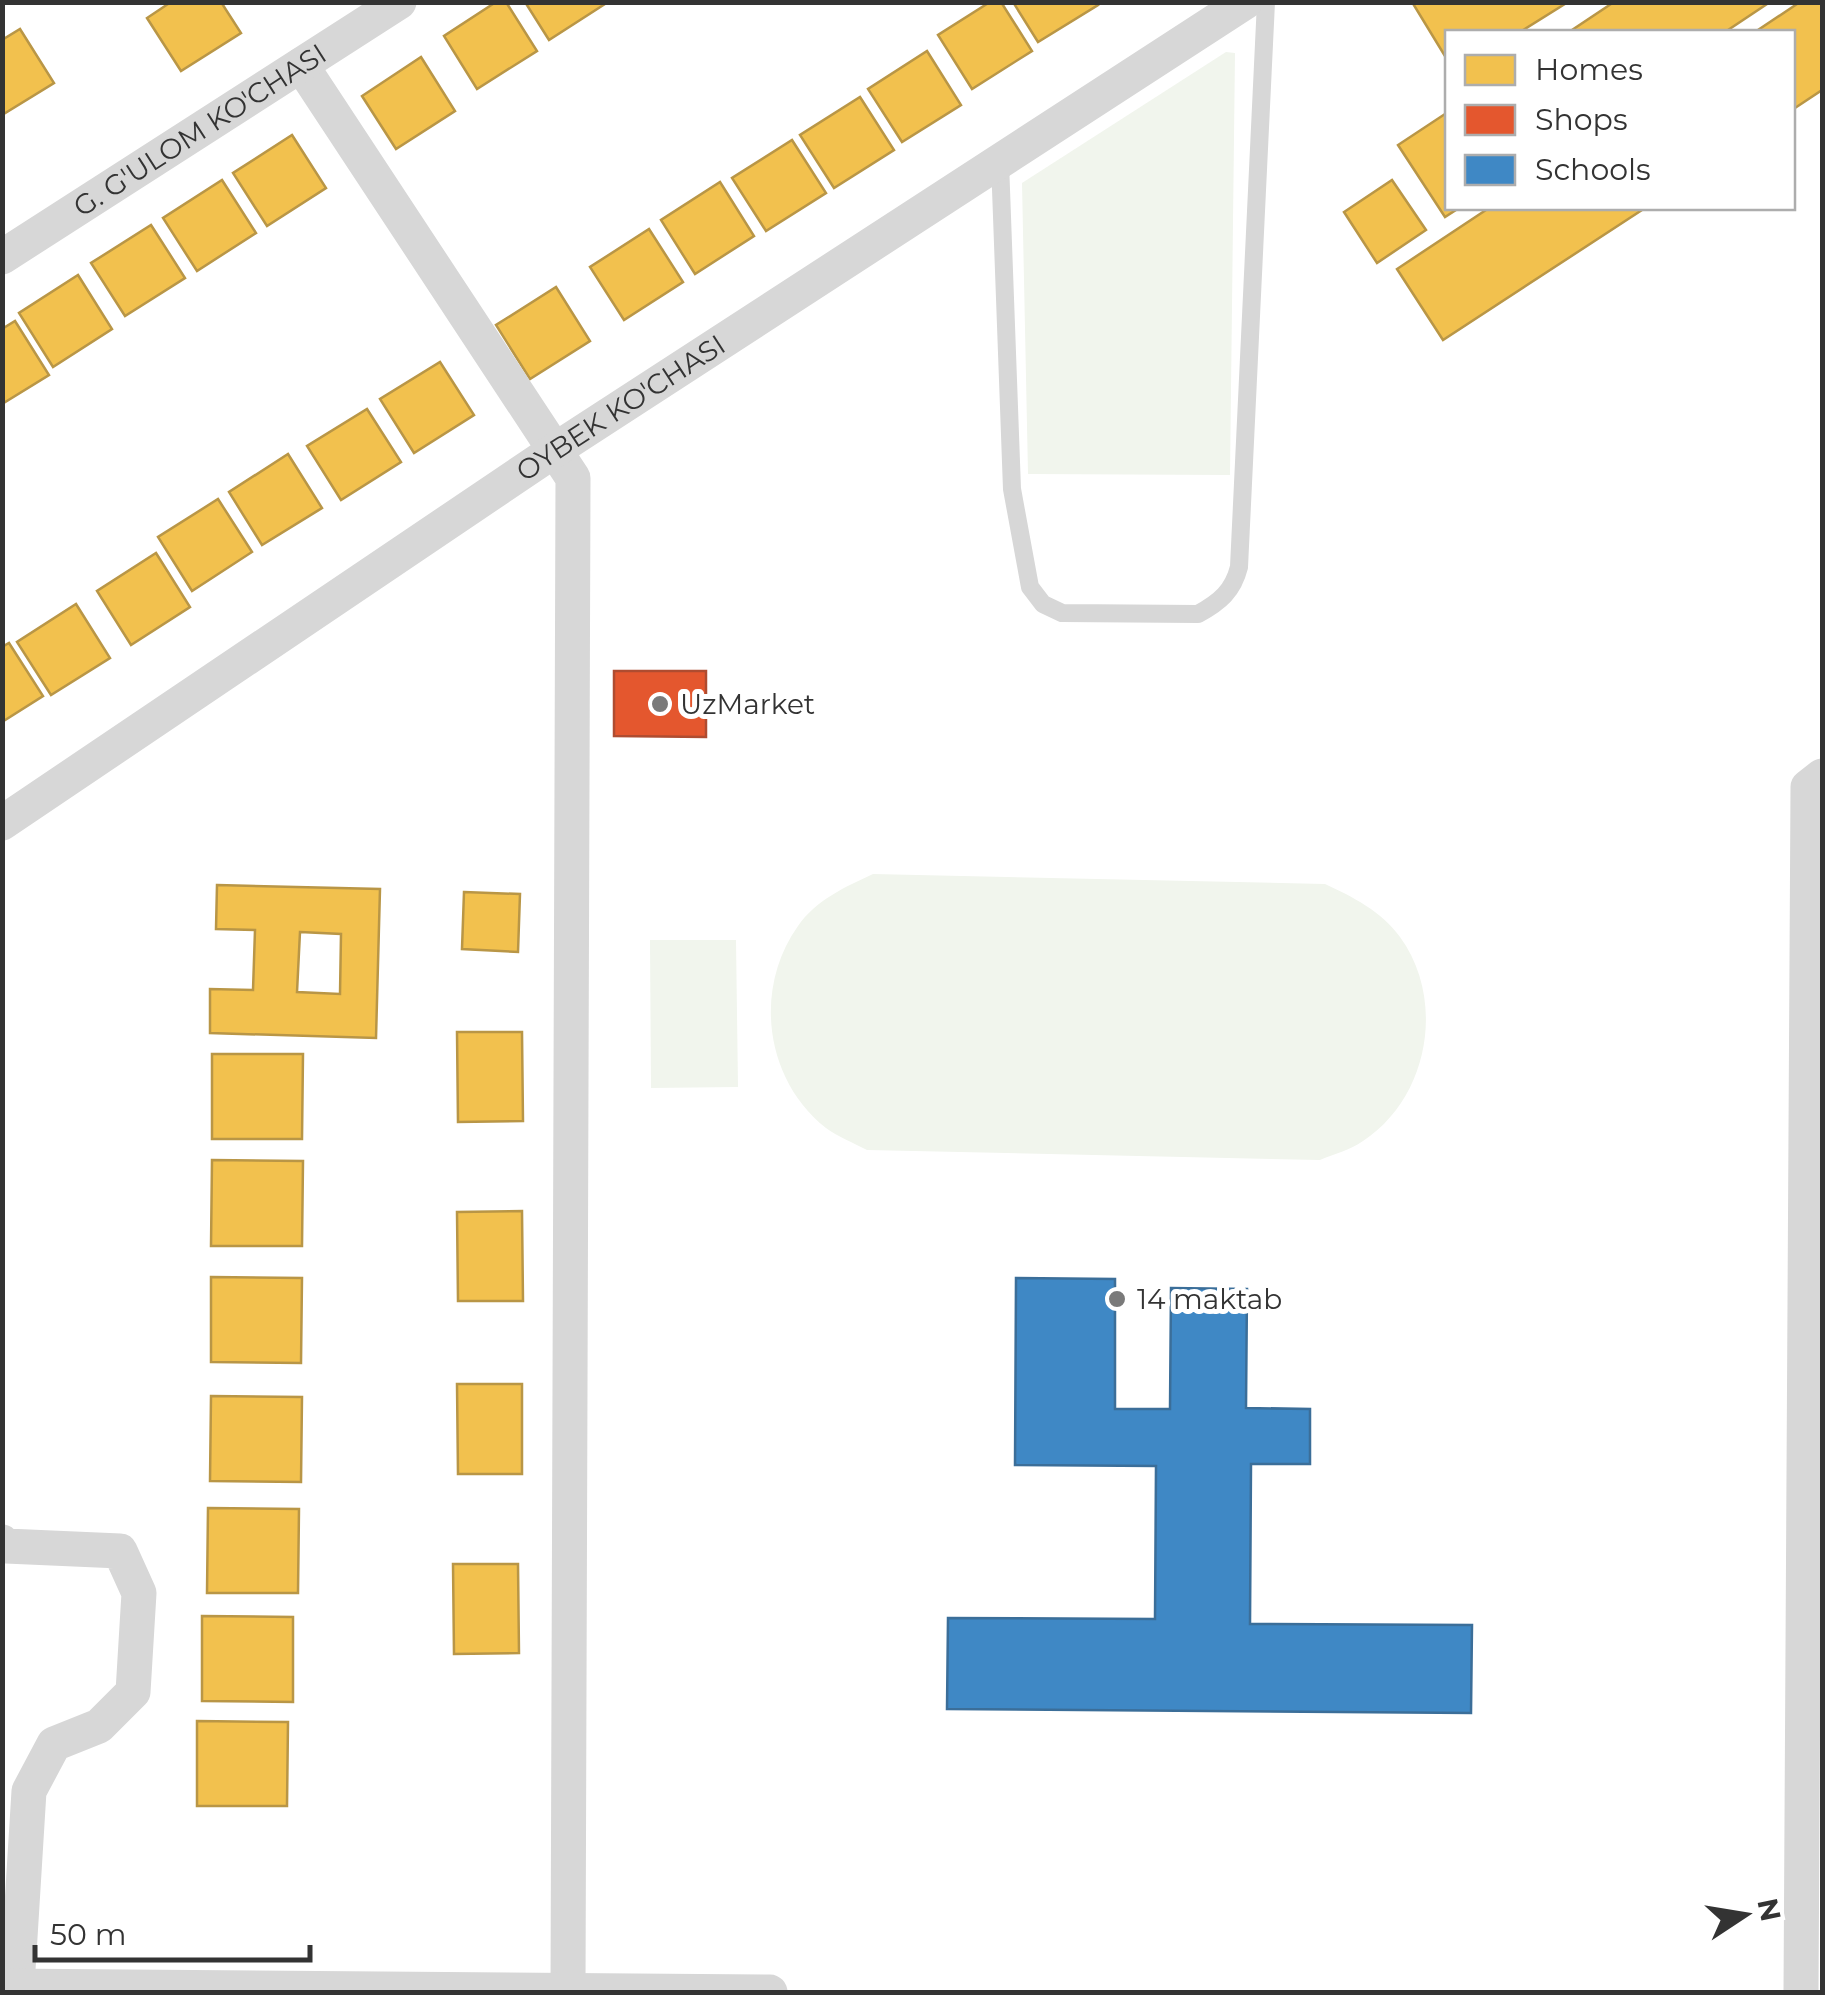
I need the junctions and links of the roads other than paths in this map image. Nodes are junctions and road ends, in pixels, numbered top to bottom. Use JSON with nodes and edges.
{"nodes":[{"id":1,"x":399,"y":2,"type":"edge"},
{"id":2,"x":1245,"y":2,"type":"edge"},
{"id":3,"x":1266,"y":2,"type":"edge"},
{"id":4,"x":301,"y":65,"type":"junction"},
{"id":5,"x":1000,"y":162,"type":"junction"},
{"id":6,"x":2,"y":258,"type":"edge"},
{"id":7,"x":555,"y":450,"type":"junction"},
{"id":8,"x":1822,"y":776,"type":"edge"},
{"id":9,"x":2,"y":823,"type":"edge"},
{"id":10,"x":2,"y":1542,"type":"edge"},
{"id":11,"x":10,"y":1986,"type":"edge"},
{"id":12,"x":64,"y":1990,"type":"edge"},
{"id":13,"x":568,"y":1991,"type":"edge"},
{"id":14,"x":770,"y":1992,"type":"edge"},
{"id":15,"x":1800,"y":1992,"type":"edge"}],
"edges":[{"from":1,"to":4,"type":"street","name":"G. G'ULOM KO'CHASI"},
{"from":2,"to":5,"type":"street","name":"OYBEK KO'CHASI"},
{"from":3,"to":5,"type":"lane"},
{"from":4,"to":6,"type":"street","name":"G. G'ULOM KO'CHASI"},
{"from":4,"to":7,"type":"street"},
{"from":5,"to":7,"type":"street","name":"OYBEK KO'CHASI"},
{"from":7,"to":9,"type":"street","name":"OYBEK KO'CHASI"},
{"from":7,"to":13,"type":"street"},
{"from":8,"to":15,"type":"street"},
{"from":10,"to":11,"type":"street"},
{"from":11,"to":12,"type":"street"},
{"from":12,"to":13,"type":"street"},
{"from":13,"to":14,"type":"street"}]}
